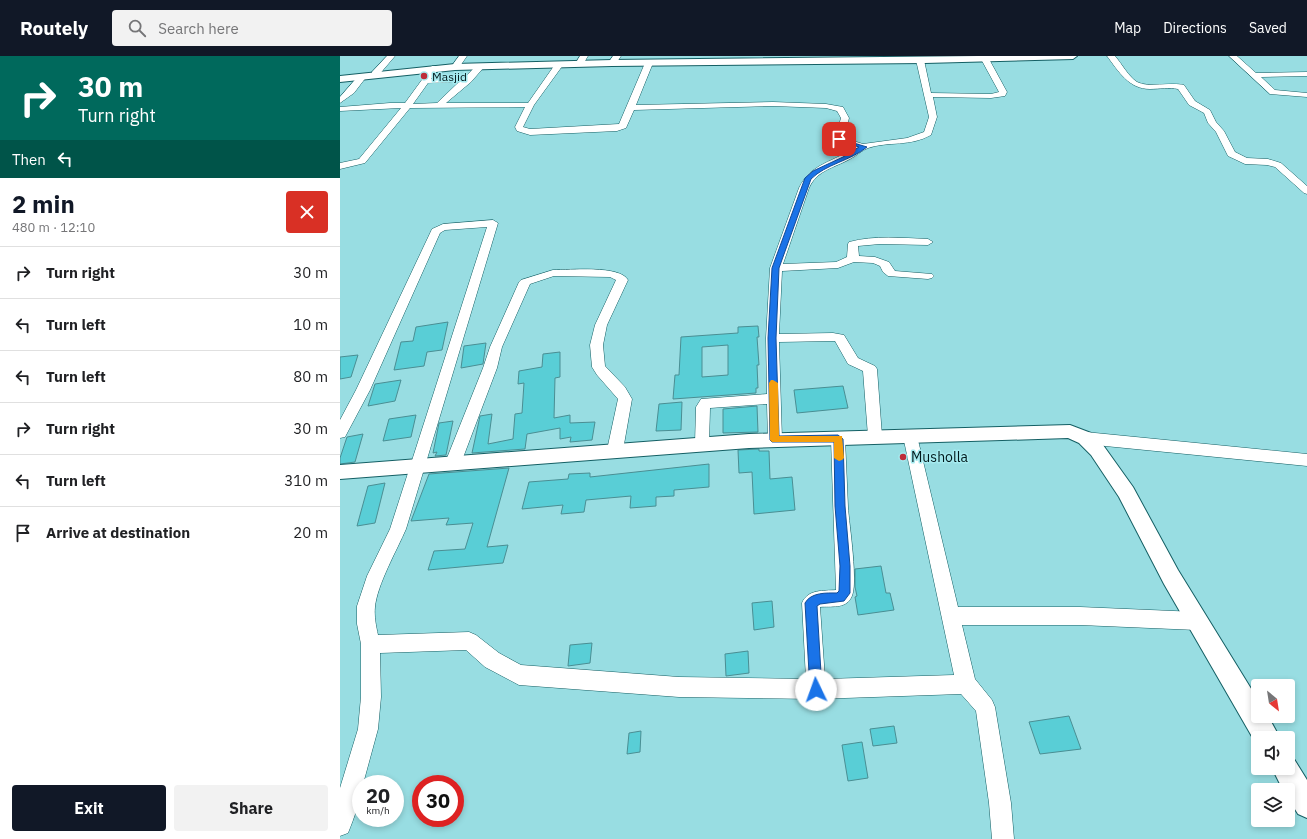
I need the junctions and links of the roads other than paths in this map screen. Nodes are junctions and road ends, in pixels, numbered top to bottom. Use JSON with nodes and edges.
{"nodes":[{"id":1,"x":391,"y":56,"type":"edge"},
{"id":2,"x":463,"y":56,"type":"edge"},
{"id":3,"x":1073,"y":56,"type":"edge"},
{"id":4,"x":1111,"y":56,"type":"edge"},
{"id":5,"x":1233,"y":56,"type":"edge"},
{"id":6,"x":1045,"y":57,"type":"edge"},
{"id":7,"x":787,"y":59,"type":"edge"},
{"id":8,"x":985,"y":59,"type":"junction"},
{"id":9,"x":581,"y":60,"type":"edge"},
{"id":10,"x":615,"y":60,"type":"edge"},
{"id":11,"x":920,"y":60,"type":"junction"},
{"id":12,"x":648,"y":63,"type":"junction"},
{"id":13,"x":559,"y":65,"type":"junction"},
{"id":14,"x":481,"y":66,"type":"junction"},
{"id":15,"x":455,"y":67,"type":"junction"},
{"id":16,"x":435,"y":68,"type":"junction"},
{"id":17,"x":375,"y":74,"type":"junction"},
{"id":18,"x":1288,"y":74,"type":"junction"},
{"id":19,"x":1307,"y":74,"type":"edge"},
{"id":20,"x":363,"y":76,"type":"junction"},
{"id":21,"x":1253,"y":76,"type":"junction"},
{"id":22,"x":340,"y":79,"type":"edge"},
{"id":23,"x":468,"y":80,"type":"junction"},
{"id":24,"x":426,"y":81,"type":"junction"},
{"id":25,"x":1302,"y":86,"type":"edge"},
{"id":26,"x":1307,"y":95,"type":"edge"},
{"id":27,"x":928,"y":96,"type":"junction"},
{"id":28,"x":340,"y":101,"type":"edge"},
{"id":29,"x":408,"y":105,"type":"junction"},
{"id":30,"x":440,"y":105,"type":"junction"},
{"id":31,"x":530,"y":105,"type":"junction"},
{"id":32,"x":631,"y":108,"type":"junction"},
{"id":33,"x":340,"y":110,"type":"edge"},
{"id":34,"x":864,"y":147,"type":"junction"},
{"id":35,"x":340,"y":166,"type":"edge"},
{"id":36,"x":1307,"y":191,"type":"edge"},
{"id":37,"x":928,"y":242,"type":"dead end"},
{"id":38,"x":853,"y":259,"type":"junction"},
{"id":39,"x":776,"y":268,"type":"junction"},
{"id":40,"x":928,"y":276,"type":"dead end"},
{"id":41,"x":772,"y":338,"type":"junction"},
{"id":42,"x":774,"y":399,"type":"junction"},
{"id":43,"x":340,"y":433,"type":"edge"},
{"id":44,"x":875,"y":436,"type":"junction"},
{"id":45,"x":910,"y":436,"type":"junction"},
{"id":46,"x":1085,"y":438,"type":"junction"},
{"id":47,"x":838,"y":439,"type":"junction"},
{"id":48,"x":775,"y":440,"type":"junction"},
{"id":49,"x":702,"y":444,"type":"junction"},
{"id":50,"x":615,"y":450,"type":"junction"},
{"id":51,"x":1307,"y":460,"type":"edge"},
{"id":52,"x":453,"y":463,"type":"junction"},
{"id":53,"x":417,"y":466,"type":"junction"},
{"id":54,"x":340,"y":472,"type":"edge"},
{"id":55,"x":951,"y":616,"type":"junction"},
{"id":56,"x":1197,"y":621,"type":"junction"},
{"id":57,"x":370,"y":644,"type":"junction"},
{"id":58,"x":966,"y":684,"type":"junction"},
{"id":59,"x":816,"y":690,"type":"junction"},
{"id":60,"x":1263,"y":731,"type":"edge"},
{"id":61,"x":1289,"y":775,"type":"edge"},
{"id":62,"x":1307,"y":805,"type":"edge"},
{"id":63,"x":340,"y":825,"type":"edge"},
{"id":64,"x":1003,"y":839,"type":"edge"}],
"edges":[{"from":1,"to":17,"type":"street"},
{"from":2,"to":15,"type":"street"},
{"from":3,"to":6,"type":"street"},
{"from":4,"to":36,"type":"street"},
{"from":5,"to":21,"type":"street"},
{"from":6,"to":8,"type":"street"},
{"from":7,"to":11,"type":"street"},
{"from":7,"to":12,"type":"street"},
{"from":8,"to":11,"type":"street"},
{"from":8,"to":27,"type":"street"},
{"from":9,"to":10,"type":"street"},
{"from":9,"to":13,"type":"street"},
{"from":10,"to":12,"type":"street"},
{"from":11,"to":27,"type":"street"},
{"from":12,"to":32,"type":"street"},
{"from":13,"to":14,"type":"street"},
{"from":13,"to":31,"type":"street"},
{"from":14,"to":15,"type":"street"},
{"from":14,"to":23,"type":"street"},
{"from":15,"to":16,"type":"street"},
{"from":16,"to":17,"type":"street"},
{"from":16,"to":24,"type":"street"},
{"from":17,"to":20,"type":"street"},
{"from":18,"to":19,"type":"street"},
{"from":18,"to":21,"type":"street"},
{"from":18,"to":25,"type":"street"},
{"from":20,"to":22,"type":"street"},
{"from":20,"to":28,"type":"street"},
{"from":21,"to":26,"type":"street"},
{"from":23,"to":24,"type":"street"},
{"from":23,"to":30,"type":"street"},
{"from":24,"to":29,"type":"street"},
{"from":27,"to":34,"type":"street"},
{"from":29,"to":30,"type":"street"},
{"from":29,"to":33,"type":"street"},
{"from":29,"to":35,"type":"street"},
{"from":30,"to":31,"type":"street"},
{"from":31,"to":32,"type":"street"},
{"from":32,"to":34,"type":"street"},
{"from":34,"to":39,"type":"street"},
{"from":37,"to":38,"type":"street"},
{"from":38,"to":39,"type":"street"},
{"from":38,"to":40,"type":"street"},
{"from":39,"to":41,"type":"street"},
{"from":41,"to":42,"type":"street"},
{"from":41,"to":44,"type":"street"},
{"from":42,"to":48,"type":"street"},
{"from":42,"to":49,"type":"street"},
{"from":43,"to":53,"type":"street"},
{"from":44,"to":45,"type":"street"},
{"from":44,"to":47,"type":"street"},
{"from":45,"to":46,"type":"street"},
{"from":45,"to":55,"type":"street"},
{"from":46,"to":51,"type":"street"},
{"from":46,"to":56,"type":"street"},
{"from":47,"to":48,"type":"street"},
{"from":47,"to":59,"type":"street"},
{"from":48,"to":49,"type":"street"},
{"from":49,"to":50,"type":"street"},
{"from":50,"to":52,"type":"street"},
{"from":50,"to":52,"type":"street"},
{"from":52,"to":53,"type":"street"},
{"from":53,"to":54,"type":"street"},
{"from":53,"to":57,"type":"street"},
{"from":55,"to":56,"type":"street"},
{"from":55,"to":58,"type":"street"},
{"from":56,"to":60,"type":"street"},
{"from":57,"to":59,"type":"street"},
{"from":57,"to":63,"type":"street"},
{"from":58,"to":59,"type":"street"},
{"from":58,"to":64,"type":"street"},
{"from":61,"to":62,"type":"street"}]}
